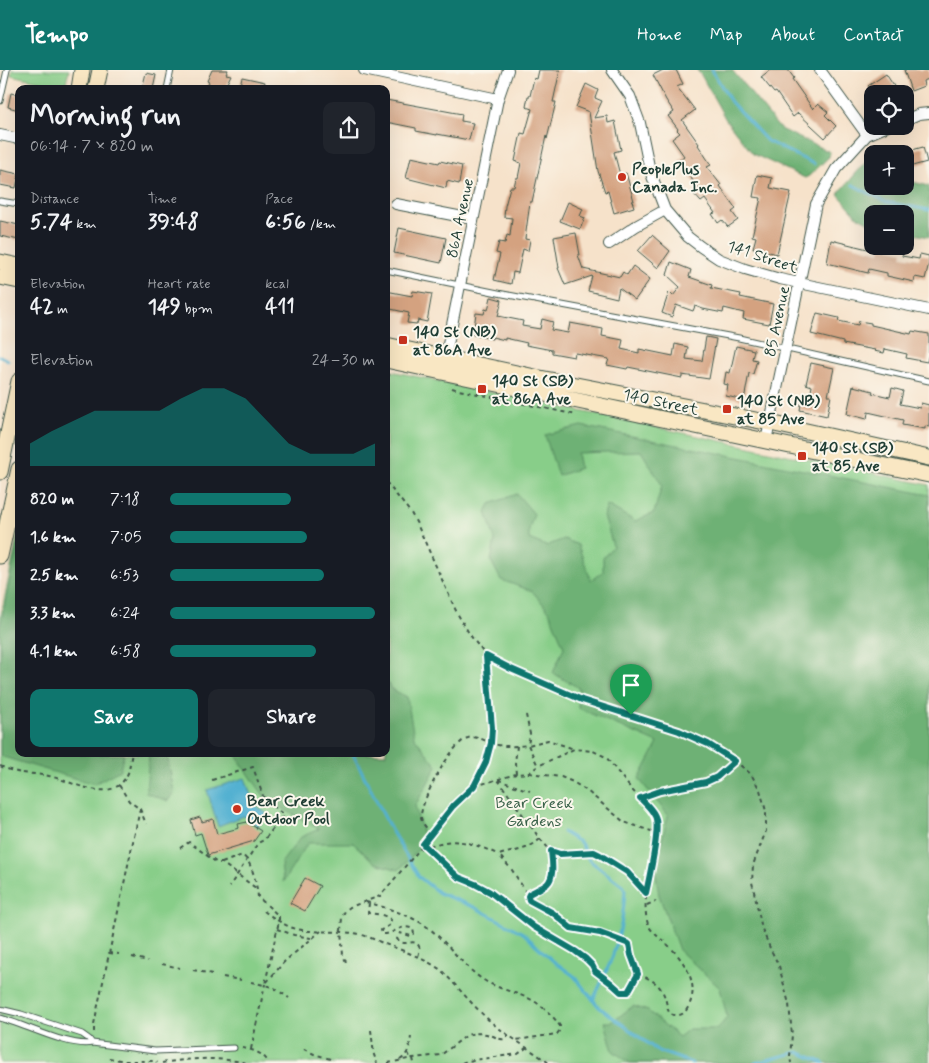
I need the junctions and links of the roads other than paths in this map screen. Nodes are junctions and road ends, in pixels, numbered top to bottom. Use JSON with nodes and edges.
{"nodes":[{"id":1,"x":6,"y":70,"type":"edge"},
{"id":2,"x":82,"y":70,"type":"edge"},
{"id":3,"x":100,"y":70,"type":"edge"},
{"id":4,"x":170,"y":70,"type":"edge"},
{"id":5,"x":364,"y":70,"type":"edge"},
{"id":6,"x":508,"y":70,"type":"edge"},
{"id":7,"x":612,"y":70,"type":"edge"},
{"id":8,"x":820,"y":70,"type":"edge"},
{"id":9,"x":80,"y":85,"type":"edge"},
{"id":10,"x":97,"y":85,"type":"edge"},
{"id":11,"x":168,"y":85,"type":"edge"},
{"id":12,"x":498,"y":98,"type":"junction"},
{"id":13,"x":0,"y":101,"type":"edge"},
{"id":14,"x":929,"y":113,"type":"edge"},
{"id":15,"x":914,"y":116,"type":"edge"},
{"id":16,"x":864,"y":131,"type":"edge"},
{"id":17,"x":0,"y":135,"type":"edge"},
{"id":18,"x":867,"y":135,"type":"edge"},
{"id":19,"x":15,"y":138,"type":"edge"},
{"id":20,"x":0,"y":201,"type":"edge"},
{"id":21,"x":15,"y":203,"type":"edge"},
{"id":22,"x":396,"y":204,"type":"dead end"},
{"id":23,"x":665,"y":210,"type":"junction"},
{"id":24,"x":474,"y":219,"type":"junction"},
{"id":25,"x":609,"y":244,"type":"dead end"},
{"id":26,"x":0,"y":262,"type":"edge"},
{"id":27,"x":15,"y":265,"type":"edge"},
{"id":28,"x":390,"y":271,"type":"edge"},
{"id":29,"x":0,"y":278,"type":"edge"},
{"id":30,"x":15,"y":281,"type":"edge"},
{"id":31,"x":800,"y":284,"type":"junction"},
{"id":32,"x":460,"y":286,"type":"junction"},
{"id":33,"x":929,"y":310,"type":"edge"},
{"id":34,"x":390,"y":346,"type":"edge"},
{"id":35,"x":786,"y":348,"type":"junction"},
{"id":36,"x":390,"y":360,"type":"edge"},
{"id":37,"x":444,"y":365,"type":"junction"},
{"id":38,"x":929,"y":381,"type":"edge"},
{"id":39,"x":15,"y":398,"type":"edge"},
{"id":40,"x":770,"y":423,"type":"junction"},
{"id":41,"x":766,"y":441,"type":"junction"},
{"id":42,"x":3,"y":446,"type":"edge"},
{"id":43,"x":929,"y":458,"type":"edge"},
{"id":44,"x":0,"y":472,"type":"edge"},
{"id":45,"x":929,"y":474,"type":"edge"},
{"id":46,"x":15,"y":487,"type":"edge"},
{"id":47,"x":0,"y":556,"type":"edge"},
{"id":48,"x":0,"y":1009,"type":"edge"},
{"id":49,"x":0,"y":1018,"type":"edge"},
{"id":50,"x":92,"y":1043,"type":"junction"},
{"id":51,"x":234,"y":1048,"type":"dead end"}],
"edges":[{"from":1,"to":13,"type":"lane"},
{"from":2,"to":9,"type":"main road"},
{"from":3,"to":10,"type":"main road"},
{"from":4,"to":11,"type":"lane"},
{"from":5,"to":12,"type":"street"},
{"from":6,"to":12,"type":"street","name":"86A Avenue"},
{"from":7,"to":23,"type":"street","name":"141 Street"},
{"from":8,"to":16,"type":"street"},
{"from":12,"to":24,"type":"street","name":"86A Avenue"},
{"from":14,"to":15,"type":"street"},
{"from":17,"to":19,"type":"street"},
{"from":18,"to":31,"type":"street","name":"85 Avenue"},
{"from":20,"to":21,"type":"lane"},
{"from":22,"to":24,"type":"street"},
{"from":23,"to":25,"type":"street"},
{"from":23,"to":31,"type":"street","name":"141 Street"},
{"from":24,"to":32,"type":"street","name":"86A Avenue"},
{"from":26,"to":27,"type":"main road"},
{"from":28,"to":32,"type":"lane"},
{"from":29,"to":30,"type":"main road"},
{"from":31,"to":33,"type":"street","name":"141 Street"},
{"from":31,"to":35,"type":"street","name":"85 Avenue"},
{"from":32,"to":35,"type":"lane"},
{"from":32,"to":37,"type":"street","name":"86A Avenue"},
{"from":34,"to":37,"type":"main road","name":"140 Street"},
{"from":35,"to":38,"type":"lane"},
{"from":35,"to":40,"type":"street","name":"85 Avenue"},
{"from":36,"to":37,"type":"main road","name":"140 Street"},
{"from":37,"to":40,"type":"main road","name":"140 Street"},
{"from":37,"to":41,"type":"main road","name":"140 Street"},
{"from":39,"to":42,"type":"main road"},
{"from":40,"to":41,"type":"street","name":"85 Avenue"},
{"from":40,"to":43,"type":"main road","name":"140 Street"},
{"from":41,"to":45,"type":"main road","name":"140 Street"},
{"from":42,"to":44,"type":"main road"},
{"from":46,"to":47,"type":"main road"},
{"from":48,"to":50,"type":"lane"},
{"from":49,"to":50,"type":"lane"},
{"from":50,"to":51,"type":"lane"}]}
